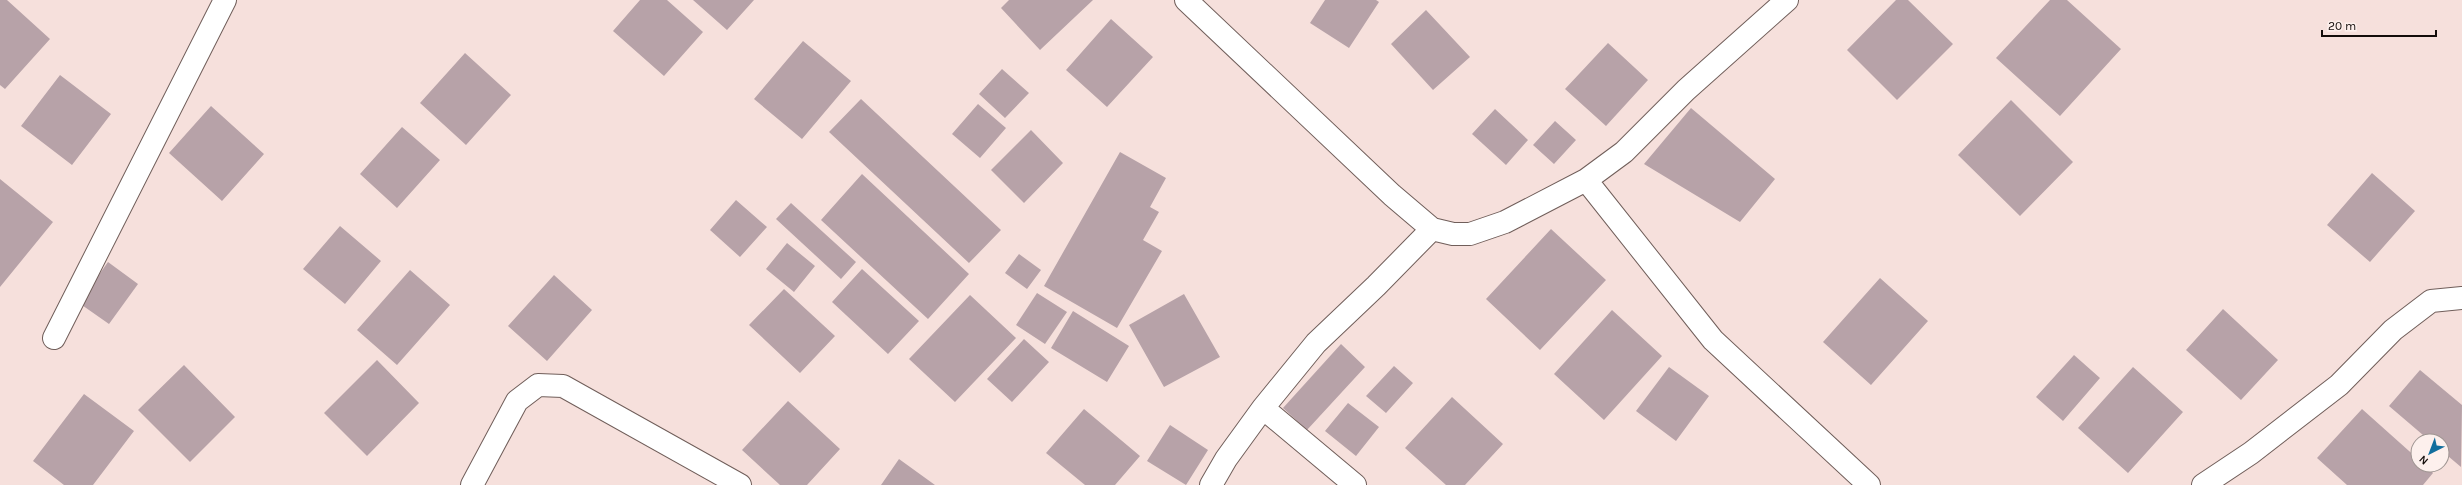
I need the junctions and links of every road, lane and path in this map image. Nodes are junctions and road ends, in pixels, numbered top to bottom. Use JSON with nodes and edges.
{"nodes":[{"id":1,"x":225,"y":0,"type":"edge"},
{"id":2,"x":1186,"y":0,"type":"edge"},
{"id":3,"x":1787,"y":0,"type":"edge"},
{"id":4,"x":1586,"y":180,"type":"junction"},
{"id":5,"x":1432,"y":229,"type":"junction"},
{"id":6,"x":2462,"y":298,"type":"edge"},
{"id":7,"x":54,"y":338,"type":"dead end"},
{"id":8,"x":1263,"y":408,"type":"junction"},
{"id":9,"x":472,"y":485,"type":"edge"},
{"id":10,"x":740,"y":485,"type":"edge"},
{"id":11,"x":1211,"y":485,"type":"edge"},
{"id":12,"x":1355,"y":485,"type":"edge"},
{"id":13,"x":1869,"y":485,"type":"edge"},
{"id":14,"x":2203,"y":485,"type":"edge"}],
"edges":[{"from":1,"to":7,"type":"street"},
{"from":2,"to":5,"type":"street"},
{"from":3,"to":4,"type":"street"},
{"from":4,"to":5,"type":"street"},
{"from":4,"to":13,"type":"street"},
{"from":5,"to":8,"type":"street"},
{"from":6,"to":14,"type":"street"},
{"from":8,"to":11,"type":"street"},
{"from":8,"to":12,"type":"street"},
{"from":9,"to":10,"type":"street"}]}
